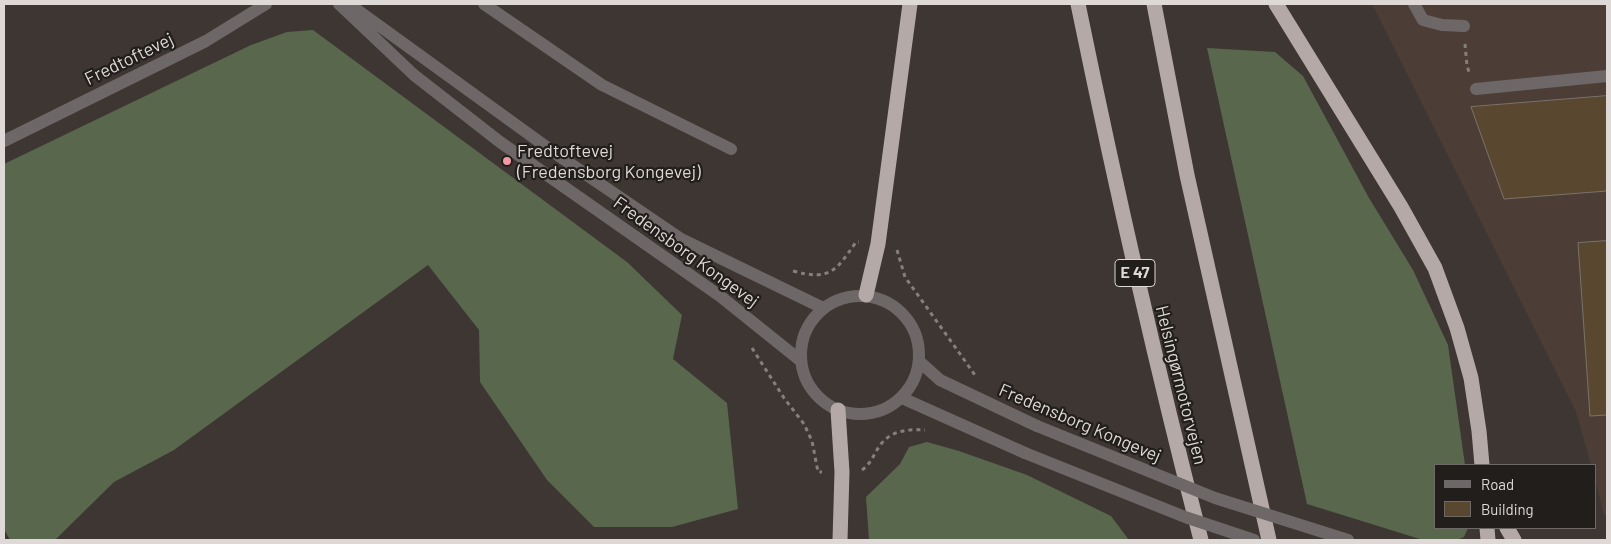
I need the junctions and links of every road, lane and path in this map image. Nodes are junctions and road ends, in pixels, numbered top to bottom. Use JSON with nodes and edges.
{"nodes":[{"id":1,"x":266,"y":4,"type":"edge"},
{"id":2,"x":339,"y":4,"type":"edge"},
{"id":3,"x":349,"y":4,"type":"edge"},
{"id":4,"x":484,"y":4,"type":"edge"},
{"id":5,"x":910,"y":4,"type":"edge"},
{"id":6,"x":1078,"y":4,"type":"edge"},
{"id":7,"x":1154,"y":4,"type":"edge"},
{"id":8,"x":1276,"y":4,"type":"edge"},
{"id":9,"x":1414,"y":4,"type":"edge"},
{"id":10,"x":1464,"y":26,"type":"joint"},
{"id":11,"x":1607,"y":76,"type":"edge"},
{"id":12,"x":1476,"y":89,"type":"joint"},
{"id":13,"x":4,"y":141,"type":"edge"},
{"id":14,"x":731,"y":149,"type":"dead end"},
{"id":15,"x":866,"y":295,"type":"junction"},
{"id":16,"x":823,"y":308,"type":"junction"},
{"id":17,"x":801,"y":361,"type":"junction"},
{"id":18,"x":920,"y":362,"type":"junction"},
{"id":19,"x":902,"y":398,"type":"junction"},
{"id":20,"x":838,"y":410,"type":"junction"},
{"id":21,"x":1479,"y":431,"type":"junction"},
{"id":22,"x":1482,"y":464,"type":"edge"},
{"id":23,"x":1492,"y":464,"type":"edge"},
{"id":24,"x":1508,"y":529,"type":"edge"},
{"id":25,"x":840,"y":540,"type":"edge"},
{"id":26,"x":1200,"y":540,"type":"edge"},
{"id":27,"x":1254,"y":540,"type":"edge"},
{"id":28,"x":1269,"y":540,"type":"edge"},
{"id":29,"x":1348,"y":540,"type":"edge"},
{"id":30,"x":1514,"y":540,"type":"edge"}],
"edges":[{"from":1,"to":13,"type":"street","name":"Fredtoftevej"},
{"from":2,"to":17,"type":"street","name":"Fredensborg Kongevej"},
{"from":3,"to":16,"type":"street","name":"Fredensborg Kongevej"},
{"from":4,"to":14,"type":"street"},
{"from":5,"to":15,"type":"highway"},
{"from":6,"to":26,"type":"highway","name":"Helsingørmotorvejen","number":"E 47"},
{"from":7,"to":28,"type":"highway"},
{"from":8,"to":21,"type":"highway"},
{"from":9,"to":10,"type":"street"},
{"from":10,"to":12,"type":"path"},
{"from":11,"to":12,"type":"street"},
{"from":15,"to":16,"type":"street"},
{"from":15,"to":18,"type":"street"},
{"from":16,"to":17,"type":"street"},
{"from":17,"to":20,"type":"street"},
{"from":18,"to":19,"type":"street"},
{"from":18,"to":29,"type":"street","name":"Fredensborg Kongevej","bridge":true},
{"from":19,"to":20,"type":"street"},
{"from":19,"to":27,"type":"street","bridge":true},
{"from":20,"to":25,"type":"highway"},
{"from":21,"to":22,"type":"highway"},
{"from":21,"to":23,"type":"highway"},
{"from":24,"to":30,"type":"highway"}]}
